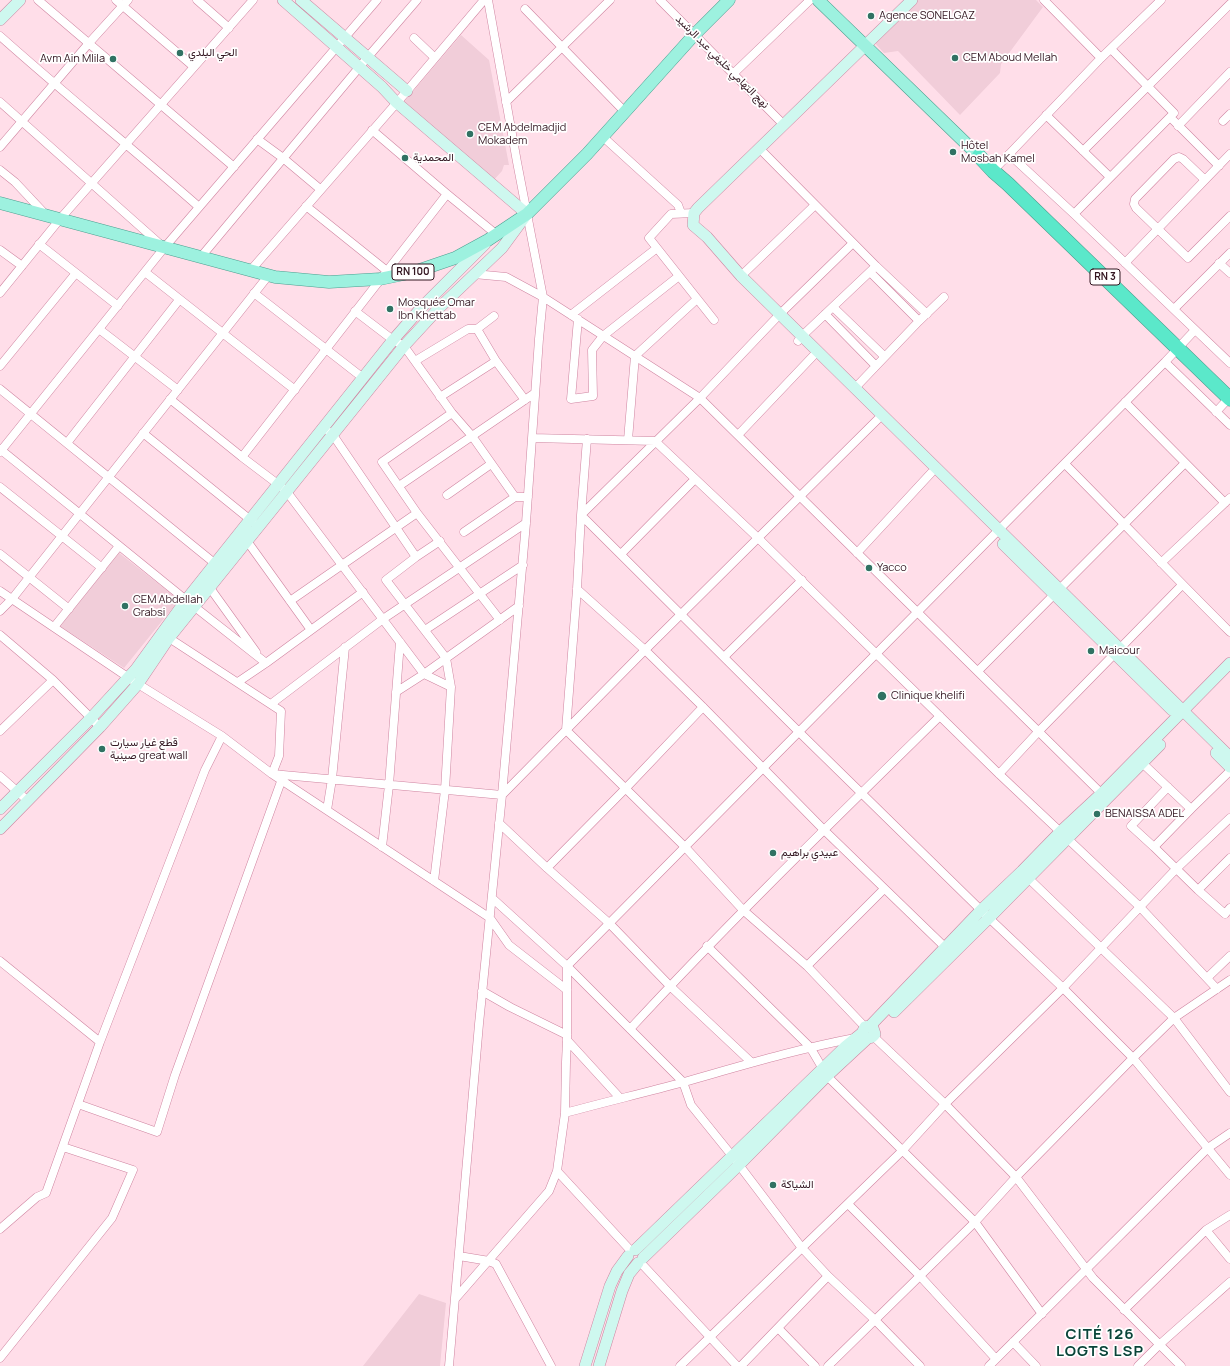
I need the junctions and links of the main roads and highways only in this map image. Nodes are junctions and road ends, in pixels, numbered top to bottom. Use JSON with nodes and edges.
{"nodes":[{"id":1,"x":728,"y":0,"type":"edge"},
{"id":2,"x":818,"y":0,"type":"edge"},
{"id":3,"x":979,"y":156,"type":"joint"},
{"id":4,"x":0,"y":203,"type":"edge"},
{"id":5,"x":1230,"y":394,"type":"edge"}],
"edges":[{"from":1,"to":4,"type":"main road","number":"RN 100"},
{"from":2,"to":3,"type":"main road","number":"RN 3"},
{"from":3,"to":5,"type":"highway","number":"RN 3"}]}
